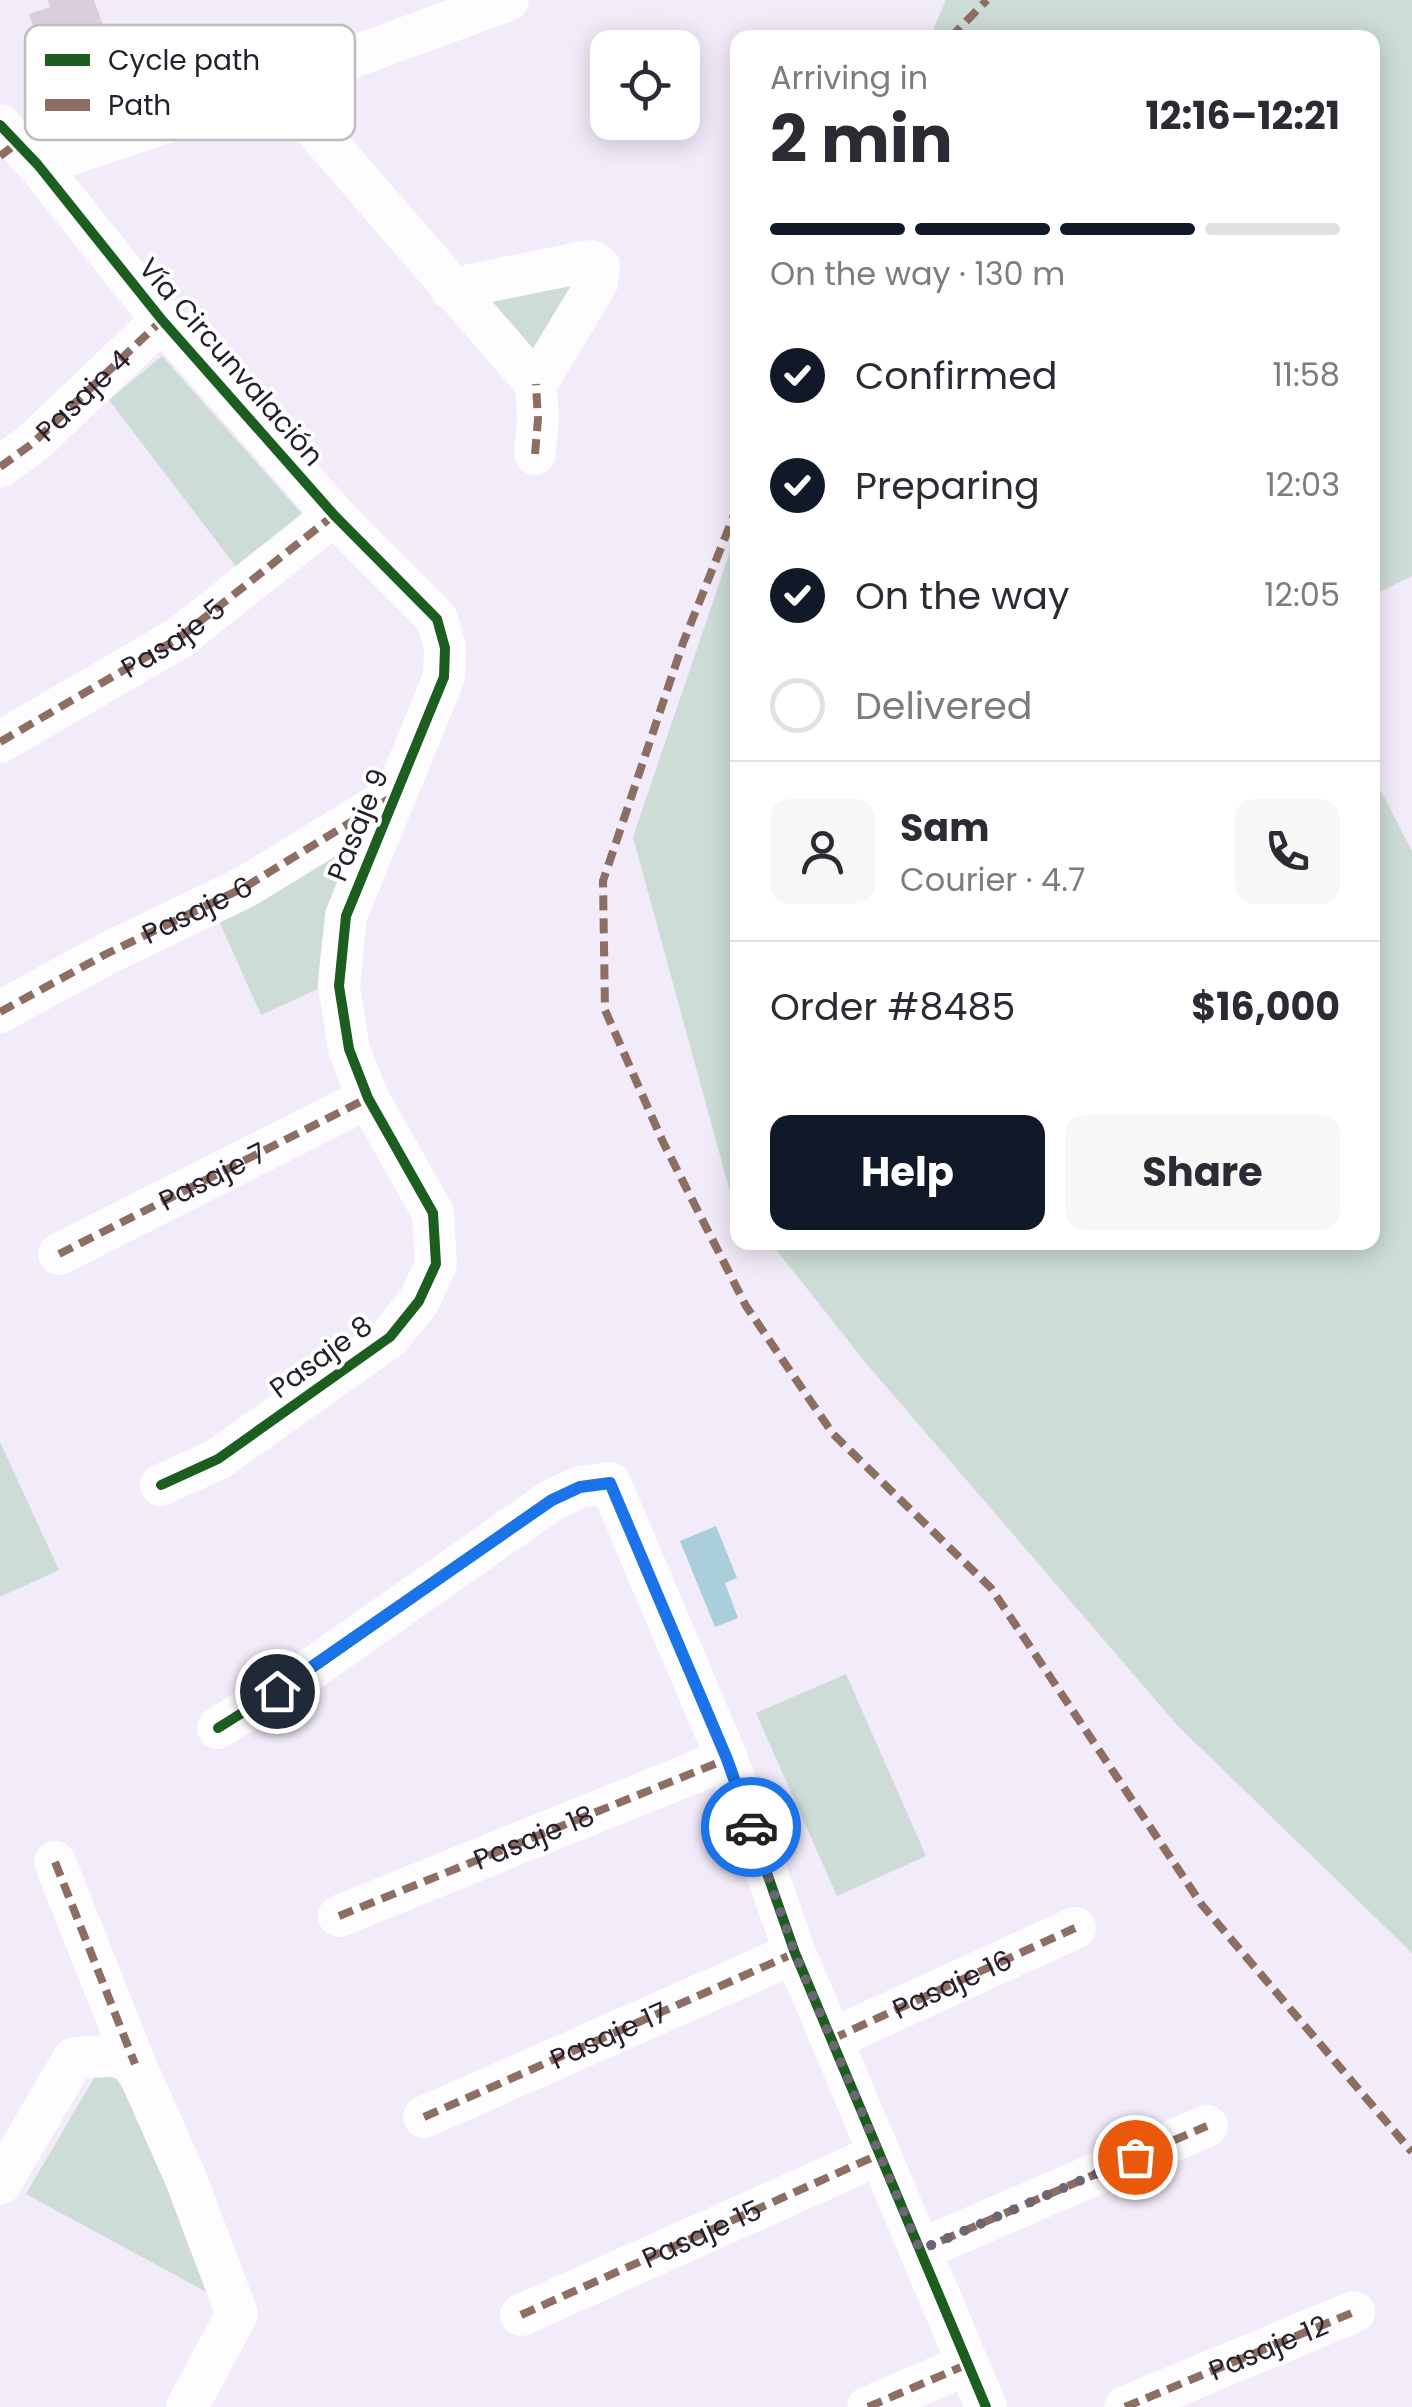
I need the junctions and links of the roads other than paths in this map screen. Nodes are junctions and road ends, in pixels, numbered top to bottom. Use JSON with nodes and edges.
{"nodes":[{"id":1,"x":508,"y":0,"type":"edge"},
{"id":2,"x":355,"y":57,"type":"edge"},
{"id":3,"x":47,"y":140,"type":"edge"},
{"id":4,"x":324,"y":140,"type":"edge"},
{"id":5,"x":13,"y":148,"type":"edge"},
{"id":6,"x":451,"y":289,"type":"junction"},
{"id":7,"x":162,"y":320,"type":"junction"},
{"id":8,"x":536,"y":384,"type":"junction"},
{"id":9,"x":535,"y":454,"type":"dead end"},
{"id":10,"x":0,"y":466,"type":"edge"},
{"id":11,"x":334,"y":516,"type":"junction"},
{"id":12,"x":437,"y":619,"type":"joint"},
{"id":13,"x":0,"y":742,"type":"edge"},
{"id":14,"x":392,"y":797,"type":"junction"},
{"id":15,"x":0,"y":1012,"type":"edge"},
{"id":16,"x":368,"y":1098,"type":"junction"},
{"id":17,"x":432,"y":1213,"type":"joint"},
{"id":18,"x":59,"y":1254,"type":"dead end"},
{"id":19,"x":161,"y":1485,"type":"dead end"},
{"id":20,"x":218,"y":1728,"type":"dead end"},
{"id":21,"x":727,"y":1759,"type":"junction"},
{"id":22,"x":55,"y":1862,"type":"dead end"},
{"id":23,"x":339,"y":1916,"type":"dead end"},
{"id":24,"x":1075,"y":1928,"type":"dead end"},
{"id":25,"x":795,"y":1954,"type":"junction"},
{"id":26,"x":832,"y":2039,"type":"junction"},
{"id":27,"x":134,"y":2064,"type":"junction"},
{"id":28,"x":424,"y":2117,"type":"dead end"},
{"id":29,"x":1207,"y":2126,"type":"dead end"},
{"id":30,"x":880,"y":2154,"type":"junction"},
{"id":31,"x":0,"y":2184,"type":"edge"},
{"id":32,"x":920,"y":2250,"type":"junction"},
{"id":33,"x":1354,"y":2312,"type":"dead end"},
{"id":34,"x":521,"y":2315,"type":"dead end"},
{"id":35,"x":968,"y":2364,"type":"junction"},
{"id":36,"x":187,"y":2407,"type":"edge"},
{"id":37,"x":868,"y":2407,"type":"edge"},
{"id":38,"x":986,"y":2407,"type":"edge"},
{"id":39,"x":1125,"y":2407,"type":"edge"}],
"edges":[{"from":1,"to":2,"type":"street"},
{"from":3,"to":5,"type":"street"},
{"from":4,"to":6,"type":"street"},
{"from":5,"to":7,"type":"street","name":"Vía Circunvalación"},
{"from":6,"to":8,"type":"street"},
{"from":6,"to":8,"type":"street"},
{"from":7,"to":10,"type":"street","name":"Pasaje 4"},
{"from":7,"to":11,"type":"street","name":"Vía Circunvalación"},
{"from":8,"to":9,"type":"street"},
{"from":11,"to":12,"type":"street","name":"Vía Circunvalación"},
{"from":11,"to":13,"type":"street","name":"Pasaje 5"},
{"from":12,"to":14,"type":"street","name":"Pasaje 9"},
{"from":14,"to":15,"type":"street","name":"Pasaje 6"},
{"from":14,"to":16,"type":"street","name":"Pasaje 9"},
{"from":16,"to":17,"type":"street","name":"Pasaje 9"},
{"from":16,"to":18,"type":"street","name":"Pasaje 7"},
{"from":17,"to":19,"type":"street","name":"Pasaje 8"},
{"from":20,"to":21,"type":"street"},
{"from":21,"to":23,"type":"street","name":"Pasaje 18"},
{"from":21,"to":25,"type":"street"},
{"from":22,"to":27,"type":"street"},
{"from":24,"to":26,"type":"street","name":"Pasaje 16"},
{"from":25,"to":26,"type":"street"},
{"from":25,"to":28,"type":"street","name":"Pasaje 17"},
{"from":26,"to":30,"type":"street"},
{"from":27,"to":31,"type":"street"},
{"from":27,"to":36,"type":"street"},
{"from":29,"to":32,"type":"street"},
{"from":30,"to":32,"type":"street"},
{"from":30,"to":34,"type":"street","name":"Pasaje 15"},
{"from":32,"to":35,"type":"street"},
{"from":33,"to":39,"type":"street","name":"Pasaje 12"},
{"from":35,"to":37,"type":"street"},
{"from":35,"to":38,"type":"street"}]}
